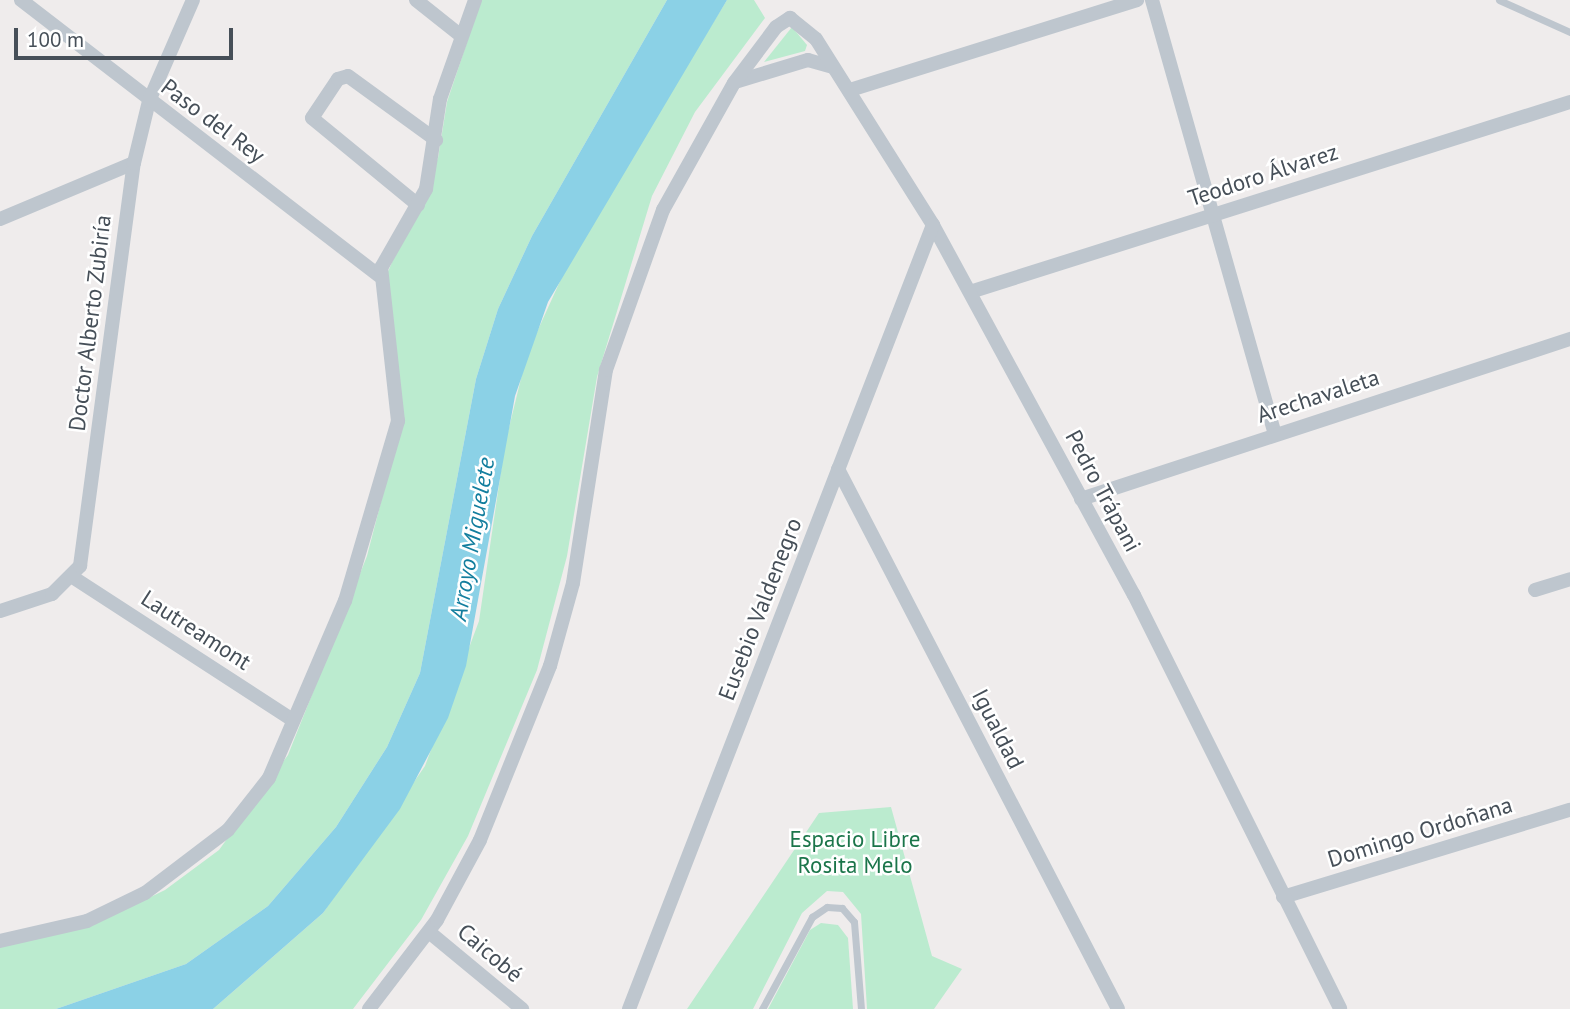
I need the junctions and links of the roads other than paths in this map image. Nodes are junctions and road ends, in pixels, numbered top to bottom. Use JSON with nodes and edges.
{"nodes":[{"id":1,"x":21,"y":0,"type":"edge"},
{"id":2,"x":193,"y":0,"type":"edge"},
{"id":3,"x":416,"y":0,"type":"edge"},
{"id":4,"x":475,"y":0,"type":"edge"},
{"id":5,"x":1137,"y":0,"type":"edge"},
{"id":6,"x":1152,"y":0,"type":"edge"},
{"id":7,"x":1499,"y":0,"type":"edge"},
{"id":8,"x":1570,"y":32,"type":"edge"},
{"id":9,"x":460,"y":35,"type":"junction"},
{"id":10,"x":832,"y":67,"type":"junction"},
{"id":11,"x":734,"y":83,"type":"junction"},
{"id":12,"x":850,"y":90,"type":"junction"},
{"id":13,"x":149,"y":101,"type":"junction"},
{"id":14,"x":1570,"y":102,"type":"edge"},
{"id":15,"x":436,"y":140,"type":"junction"},
{"id":16,"x":134,"y":163,"type":"junction"},
{"id":17,"x":418,"y":205,"type":"junction"},
{"id":18,"x":1213,"y":215,"type":"junction"},
{"id":19,"x":0,"y":219,"type":"edge"},
{"id":20,"x":933,"y":225,"type":"junction"},
{"id":21,"x":379,"y":276,"type":"junction"},
{"id":22,"x":970,"y":292,"type":"junction"},
{"id":23,"x":1570,"y":339,"type":"edge"},
{"id":24,"x":1275,"y":434,"type":"junction"},
{"id":25,"x":838,"y":469,"type":"junction"},
{"id":26,"x":1081,"y":499,"type":"junction"},
{"id":27,"x":74,"y":578,"type":"junction"},
{"id":28,"x":1570,"y":579,"type":"edge"},
{"id":29,"x":1535,"y":590,"type":"dead end"},
{"id":30,"x":0,"y":611,"type":"edge"},
{"id":31,"x":293,"y":720,"type":"junction"},
{"id":32,"x":1570,"y":810,"type":"edge"},
{"id":33,"x":1283,"y":897,"type":"junction"},
{"id":34,"x":429,"y":932,"type":"junction"},
{"id":35,"x":0,"y":941,"type":"edge"},
{"id":36,"x":369,"y":1009,"type":"edge"},
{"id":37,"x":522,"y":1009,"type":"edge"},
{"id":38,"x":629,"y":1009,"type":"edge"},
{"id":39,"x":762,"y":1009,"type":"edge"},
{"id":40,"x":861,"y":1009,"type":"edge"},
{"id":41,"x":1118,"y":1009,"type":"edge"},
{"id":42,"x":1340,"y":1009,"type":"edge"}],
"edges":[{"from":1,"to":13,"type":"street","name":"Paso del Rey"},
{"from":2,"to":13,"type":"street","name":"Doctor Alberto Zubiría"},
{"from":3,"to":9,"type":"street"},
{"from":4,"to":9,"type":"street"},
{"from":5,"to":12,"type":"street"},
{"from":6,"to":18,"type":"street"},
{"from":7,"to":8,"type":"lane"},
{"from":9,"to":15,"type":"street"},
{"from":10,"to":11,"type":"street"},
{"from":10,"to":11,"type":"street","name":"Pedro Trápani"},
{"from":10,"to":12,"type":"street","name":"Pedro Trápani"},
{"from":11,"to":34,"type":"street"},
{"from":12,"to":20,"type":"street","name":"Pedro Trápani"},
{"from":13,"to":16,"type":"street","name":"Doctor Alberto Zubiría"},
{"from":13,"to":21,"type":"street","name":"Paso del Rey"},
{"from":14,"to":18,"type":"street","name":"Teodoro Álvarez"},
{"from":15,"to":17,"type":"street"},
{"from":15,"to":17,"type":"street"},
{"from":16,"to":19,"type":"street"},
{"from":16,"to":27,"type":"street","name":"Doctor Alberto Zubiría"},
{"from":17,"to":21,"type":"street"},
{"from":18,"to":22,"type":"street","name":"Teodoro Álvarez"},
{"from":18,"to":24,"type":"street"},
{"from":20,"to":22,"type":"street","name":"Pedro Trápani"},
{"from":20,"to":25,"type":"street","name":"Eusebio Valdenegro"},
{"from":21,"to":31,"type":"street"},
{"from":22,"to":26,"type":"street","name":"Pedro Trápani"},
{"from":23,"to":24,"type":"street","name":"Arechavaleta"},
{"from":24,"to":26,"type":"street","name":"Arechavaleta"},
{"from":25,"to":38,"type":"street","name":"Eusebio Valdenegro"},
{"from":25,"to":41,"type":"street","name":"Igualdad"},
{"from":26,"to":33,"type":"street","name":"Pedro Trápani"},
{"from":27,"to":30,"type":"street"},
{"from":27,"to":31,"type":"street","name":"Lautreamont"},
{"from":28,"to":29,"type":"street"},
{"from":31,"to":35,"type":"street"},
{"from":32,"to":33,"type":"street","name":"Domingo Ordoñana"},
{"from":33,"to":42,"type":"street","name":"Pedro Trápani"},
{"from":34,"to":36,"type":"street"},
{"from":34,"to":37,"type":"street","name":"Caicobé"},
{"from":39,"to":40,"type":"lane"}]}
